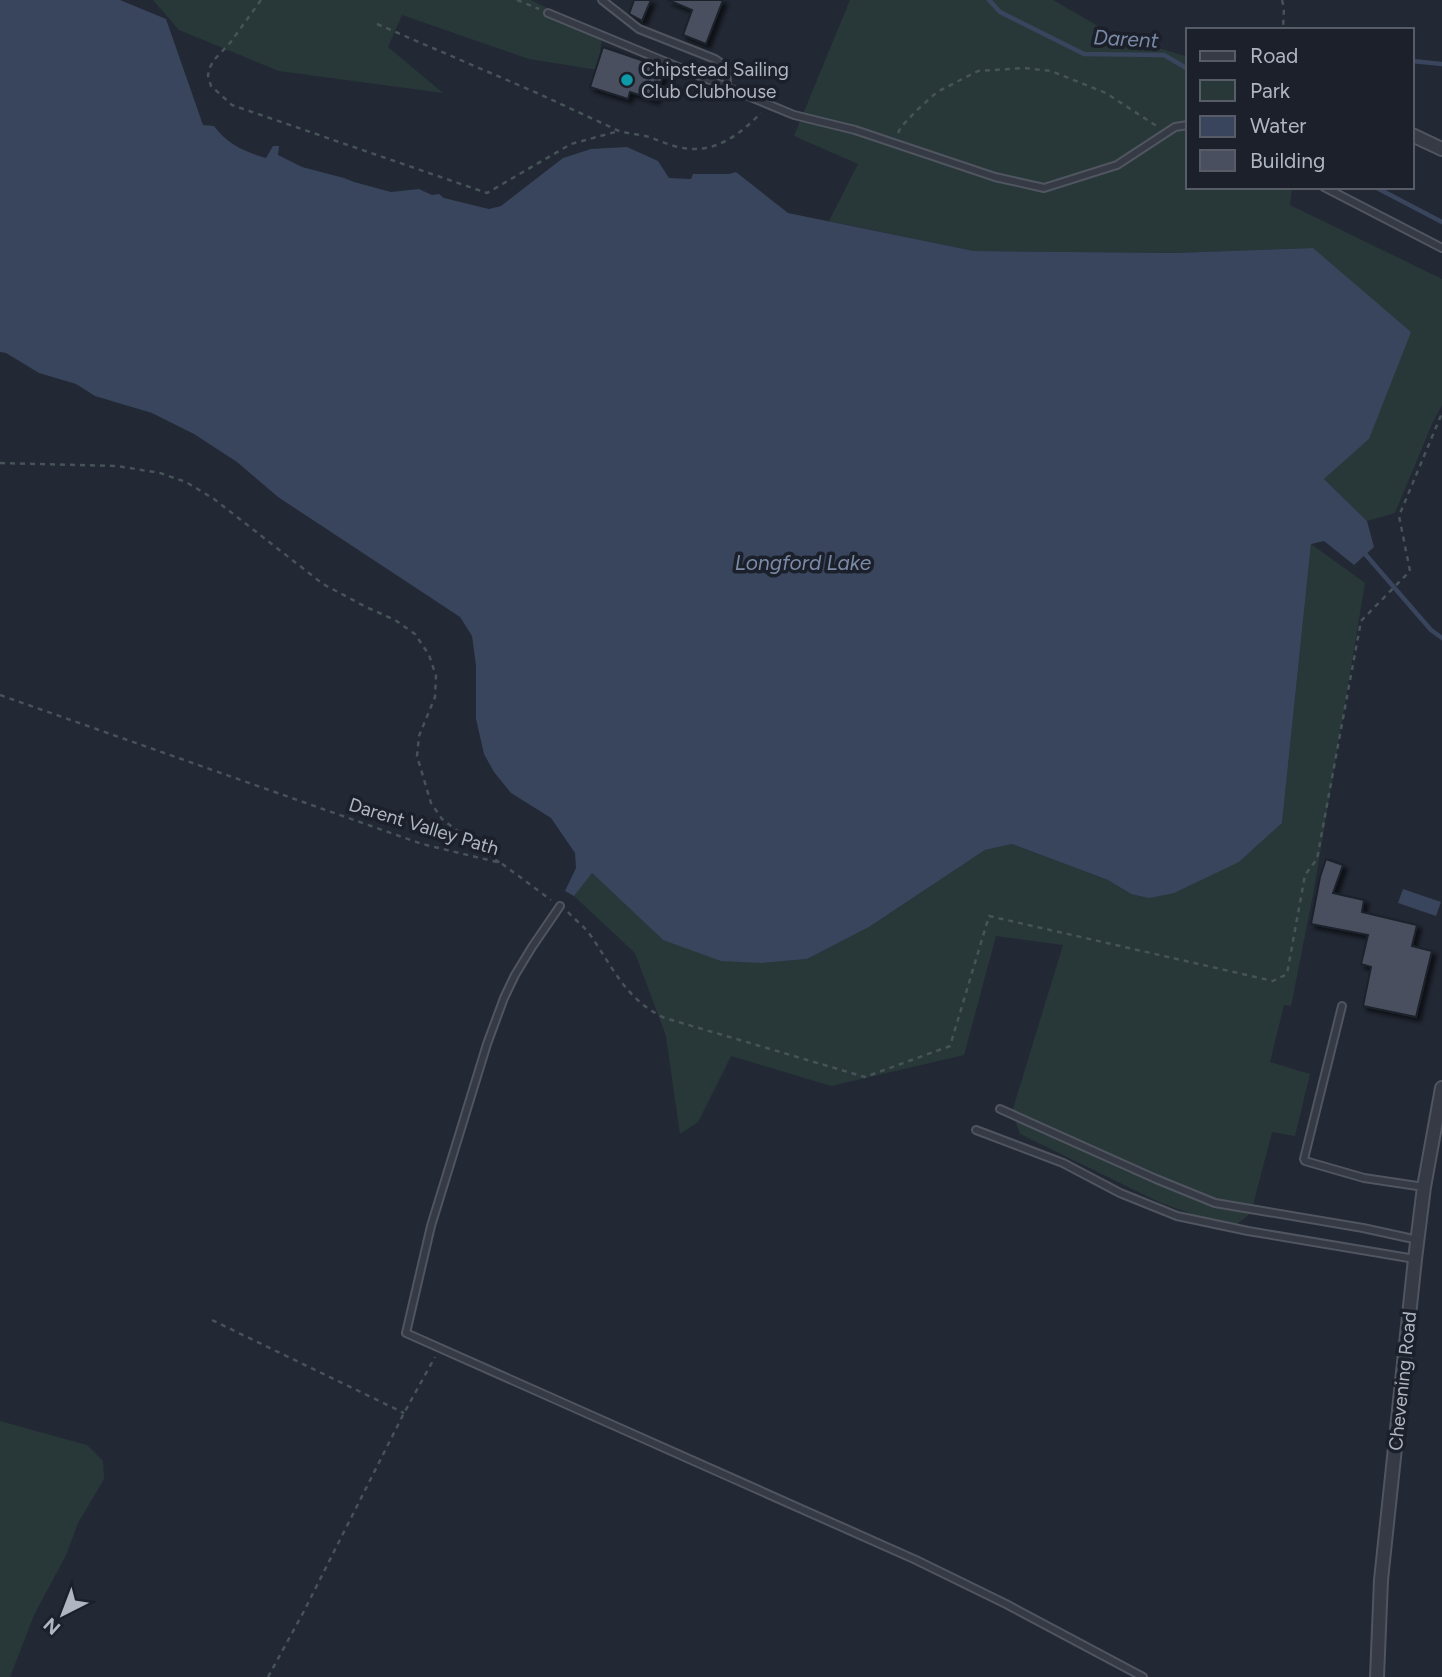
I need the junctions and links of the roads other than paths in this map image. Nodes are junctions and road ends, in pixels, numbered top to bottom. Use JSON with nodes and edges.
{"nodes":[{"id":1,"x":603,"y":0,"type":"edge"},
{"id":2,"x":548,"y":13,"type":"road end"},
{"id":3,"x":727,"y":88,"type":"junction"},
{"id":4,"x":1186,"y":125,"type":"edge"},
{"id":5,"x":1414,"y":136,"type":"edge"},
{"id":6,"x":1442,"y":149,"type":"edge"},
{"id":7,"x":1328,"y":189,"type":"edge"},
{"id":8,"x":1442,"y":248,"type":"edge"},
{"id":9,"x":560,"y":905,"type":"road end"},
{"id":10,"x":1342,"y":1006,"type":"dead end"},
{"id":11,"x":1442,"y":1088,"type":"edge"},
{"id":12,"x":1000,"y":1109,"type":"dead end"},
{"id":13,"x":976,"y":1130,"type":"dead end"},
{"id":14,"x":1424,"y":1187,"type":"junction"},
{"id":15,"x":1418,"y":1240,"type":"junction"},
{"id":16,"x":1415,"y":1259,"type":"junction"},
{"id":17,"x":1143,"y":1677,"type":"edge"},
{"id":18,"x":1377,"y":1677,"type":"edge"}],
"edges":[{"from":1,"to":3,"type":"lane"},
{"from":2,"to":3,"type":"lane"},
{"from":3,"to":4,"type":"lane"},
{"from":5,"to":6,"type":"street"},
{"from":7,"to":8,"type":"lane"},
{"from":9,"to":17,"type":"lane"},
{"from":10,"to":14,"type":"lane"},
{"from":11,"to":14,"type":"street","name":"Chevening Road"},
{"from":12,"to":15,"type":"lane"},
{"from":13,"to":16,"type":"lane"},
{"from":14,"to":15,"type":"street","name":"Chevening Road"},
{"from":15,"to":16,"type":"street","name":"Chevening Road"},
{"from":16,"to":18,"type":"street","name":"Chevening Road"}]}
